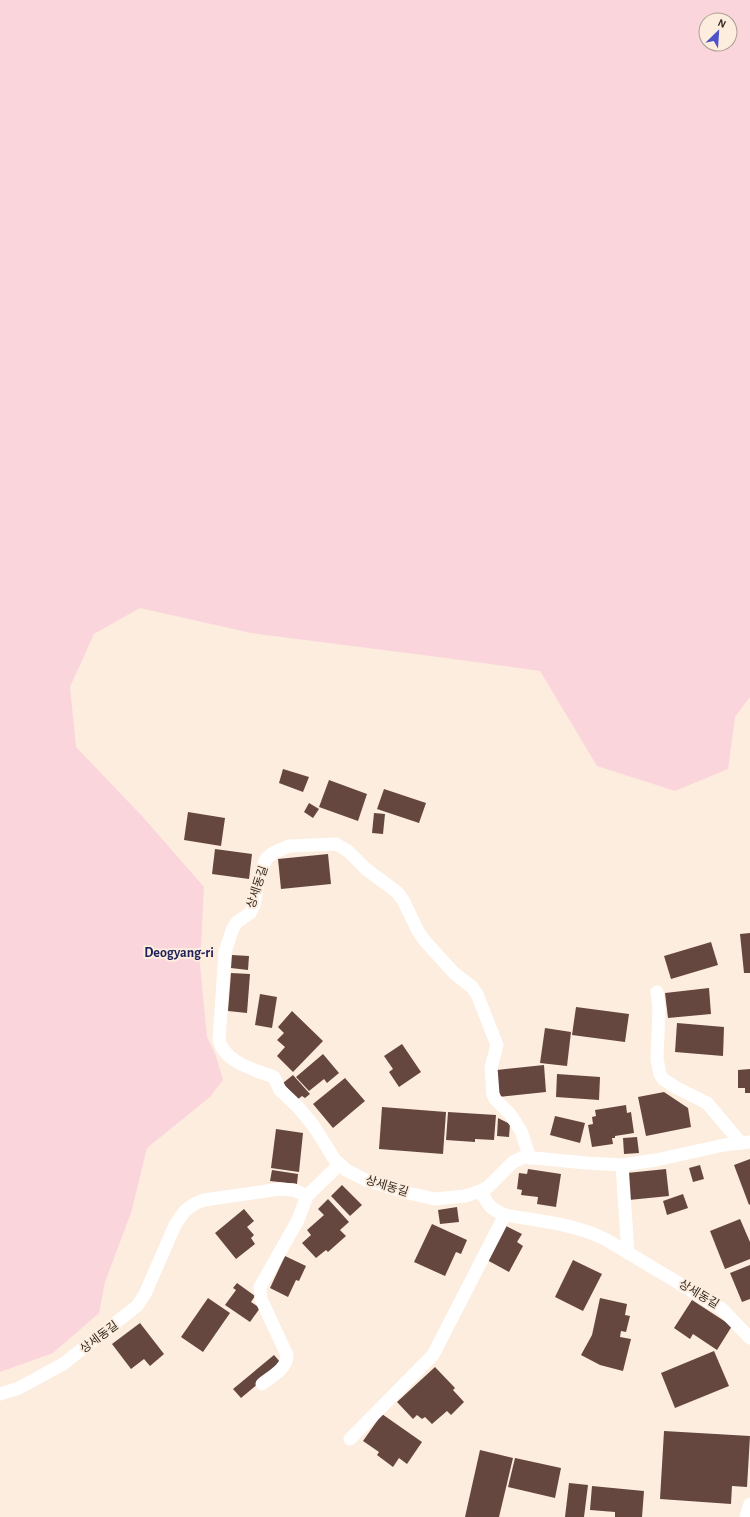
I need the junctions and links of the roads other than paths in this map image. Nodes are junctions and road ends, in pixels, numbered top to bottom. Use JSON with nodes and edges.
{"nodes":[{"id":1,"x":657,"y":992,"type":"dead end"},
{"id":2,"x":746,"y":1143,"type":"edge"},
{"id":3,"x":530,"y":1158,"type":"junction"},
{"id":4,"x":340,"y":1164,"type":"junction"},
{"id":5,"x":622,"y":1164,"type":"junction"},
{"id":6,"x":481,"y":1191,"type":"junction"},
{"id":7,"x":307,"y":1196,"type":"junction"},
{"id":8,"x":506,"y":1215,"type":"junction"},
{"id":9,"x":628,"y":1253,"type":"junction"},
{"id":10,"x":750,"y":1338,"type":"edge"},
{"id":11,"x":262,"y":1384,"type":"dead end"},
{"id":12,"x":0,"y":1394,"type":"edge"},
{"id":13,"x":350,"y":1439,"type":"dead end"},
{"id":14,"x":750,"y":1504,"type":"edge"},
{"id":15,"x":746,"y":1517,"type":"edge"}],
"edges":[{"from":1,"to":2,"type":"lane"},
{"from":2,"to":5,"type":"lane","name":"상세동길"},
{"from":3,"to":4,"type":"lane","name":"상세동길"},
{"from":3,"to":5,"type":"lane","name":"상세동길"},
{"from":3,"to":6,"type":"lane","name":"상세동길"},
{"from":4,"to":6,"type":"lane","name":"상세동길"},
{"from":4,"to":7,"type":"lane"},
{"from":5,"to":9,"type":"lane"},
{"from":6,"to":8,"type":"lane","name":"상세동길"},
{"from":7,"to":11,"type":"lane"},
{"from":7,"to":12,"type":"lane","name":"상세동길"},
{"from":8,"to":9,"type":"lane","name":"상세동길"},
{"from":8,"to":13,"type":"lane"},
{"from":9,"to":10,"type":"lane","name":"상세동길"},
{"from":14,"to":15,"type":"lane"}]}
